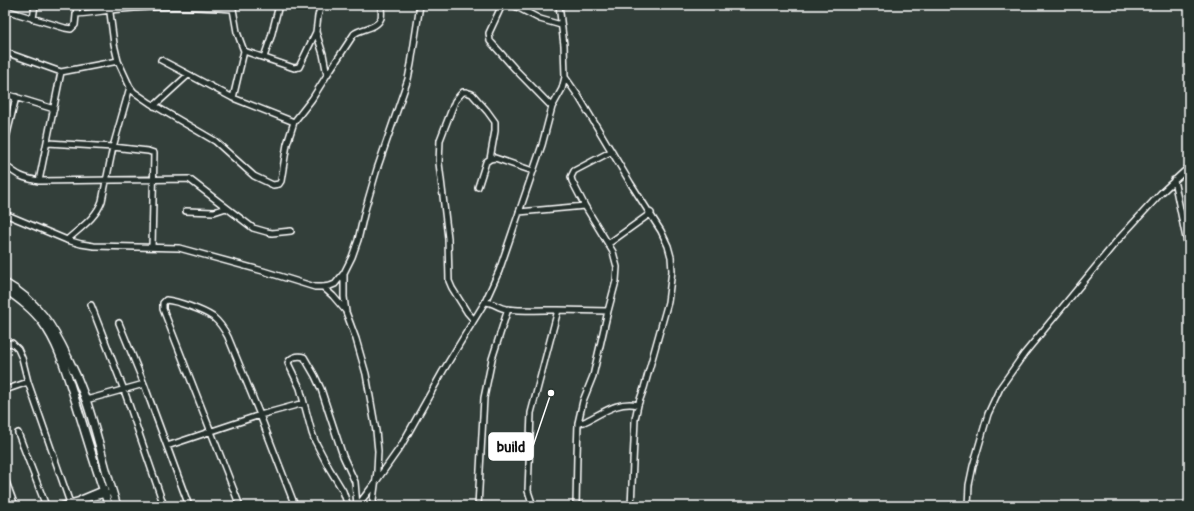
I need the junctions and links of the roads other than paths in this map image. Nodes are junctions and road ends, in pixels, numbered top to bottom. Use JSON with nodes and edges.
{"nodes":[{"id":1,"x":35,"y":5,"type":"edge"},
{"id":2,"x":78,"y":5,"type":"edge"},
{"id":3,"x":279,"y":5,"type":"edge"},
{"id":4,"x":322,"y":5,"type":"edge"},
{"id":5,"x":381,"y":5,"type":"edge"},
{"id":6,"x":420,"y":5,"type":"edge"},
{"id":7,"x":502,"y":5,"type":"edge"},
{"id":8,"x":513,"y":5,"type":"edge"},
{"id":9,"x":559,"y":5,"type":"edge"},
{"id":10,"x":202,"y":6,"type":"edge"},
{"id":11,"x":234,"y":7,"type":"edge"},
{"id":12,"x":109,"y":8,"type":"edge"},
{"id":13,"x":5,"y":10,"type":"edge"},
{"id":14,"x":76,"y":14,"type":"junction"},
{"id":15,"x":33,"y":19,"type":"junction"},
{"id":16,"x":561,"y":25,"type":"junction"},
{"id":17,"x":316,"y":32,"type":"junction"},
{"id":18,"x":244,"y":50,"type":"junction"},
{"id":19,"x":5,"y":52,"type":"edge"},
{"id":20,"x":264,"y":57,"type":"junction"},
{"id":21,"x":161,"y":60,"type":"dead end"},
{"id":22,"x":118,"y":61,"type":"junction"},
{"id":23,"x":61,"y":72,"type":"junction"},
{"id":24,"x":188,"y":75,"type":"junction"},
{"id":25,"x":327,"y":75,"type":"junction"},
{"id":26,"x":565,"y":77,"type":"junction"},
{"id":27,"x":130,"y":87,"type":"junction"},
{"id":28,"x":5,"y":94,"type":"edge"},
{"id":29,"x":16,"y":97,"type":"junction"},
{"id":30,"x":233,"y":98,"type":"junction"},
{"id":31,"x":154,"y":106,"type":"junction"},
{"id":32,"x":552,"y":107,"type":"junction"},
{"id":33,"x":54,"y":109,"type":"junction"},
{"id":34,"x":294,"y":122,"type":"junction"},
{"id":35,"x":7,"y":134,"type":"dead end"},
{"id":36,"x":48,"y":143,"type":"junction"},
{"id":37,"x":113,"y":147,"type":"junction"},
{"id":38,"x":612,"y":151,"type":"junction"},
{"id":39,"x":490,"y":159,"type":"junction"},
{"id":40,"x":5,"y":165,"type":"edge"},
{"id":41,"x":1189,"y":166,"type":"edge"},
{"id":42,"x":533,"y":171,"type":"junction"},
{"id":43,"x":154,"y":179,"type":"junction"},
{"id":44,"x":106,"y":180,"type":"junction"},
{"id":45,"x":1174,"y":180,"type":"junction"},
{"id":46,"x":39,"y":181,"type":"junction"},
{"id":47,"x":478,"y":188,"type":"dead end"},
{"id":48,"x":585,"y":206,"type":"junction"},
{"id":49,"x":226,"y":208,"type":"junction"},
{"id":50,"x":186,"y":211,"type":"dead end"},
{"id":51,"x":519,"y":212,"type":"junction"},
{"id":52,"x":651,"y":213,"type":"junction"},
{"id":53,"x":5,"y":214,"type":"edge"},
{"id":54,"x":1189,"y":214,"type":"edge"},
{"id":55,"x":1182,"y":216,"type":"junction"},
{"id":56,"x":291,"y":231,"type":"dead end"},
{"id":57,"x":67,"y":240,"type":"junction"},
{"id":58,"x":608,"y":244,"type":"junction"},
{"id":59,"x":152,"y":247,"type":"junction"},
{"id":60,"x":1189,"y":253,"type":"edge"},
{"id":61,"x":344,"y":273,"type":"junction"},
{"id":62,"x":5,"y":282,"type":"edge"},
{"id":63,"x":323,"y":287,"type":"junction"},
{"id":64,"x":5,"y":289,"type":"edge"},
{"id":65,"x":485,"y":302,"type":"junction"},
{"id":66,"x":91,"y":305,"type":"dead end"},
{"id":67,"x":508,"y":309,"type":"junction"},
{"id":68,"x":558,"y":310,"type":"junction"},
{"id":69,"x":608,"y":311,"type":"junction"},
{"id":70,"x":346,"y":312,"type":"junction"},
{"id":71,"x":474,"y":320,"type":"junction"},
{"id":72,"x":119,"y":323,"type":"dead end"},
{"id":73,"x":5,"y":344,"type":"edge"},
{"id":74,"x":28,"y":382,"type":"junction"},
{"id":75,"x":144,"y":384,"type":"junction"},
{"id":76,"x":5,"y":390,"type":"edge"},
{"id":77,"x":124,"y":390,"type":"junction"},
{"id":78,"x":86,"y":400,"type":"junction"},
{"id":79,"x":304,"y":403,"type":"junction"},
{"id":80,"x":638,"y":405,"type":"junction"},
{"id":81,"x":260,"y":415,"type":"junction"},
{"id":82,"x":578,"y":423,"type":"junction"},
{"id":83,"x":211,"y":431,"type":"junction"},
{"id":84,"x":18,"y":433,"type":"dead end"},
{"id":85,"x":167,"y":446,"type":"junction"},
{"id":86,"x":5,"y":479,"type":"edge"},
{"id":87,"x":375,"y":483,"type":"junction"},
{"id":88,"x":112,"y":489,"type":"junction"},
{"id":89,"x":104,"y":492,"type":"junction"},
{"id":90,"x":71,"y":504,"type":"edge"},
{"id":91,"x":15,"y":506,"type":"edge"},
{"id":92,"x":46,"y":506,"type":"edge"},
{"id":93,"x":61,"y":506,"type":"edge"},
{"id":94,"x":109,"y":506,"type":"edge"},
{"id":95,"x":117,"y":506,"type":"edge"},
{"id":96,"x":164,"y":506,"type":"edge"},
{"id":97,"x":189,"y":506,"type":"edge"},
{"id":98,"x":240,"y":506,"type":"edge"},
{"id":99,"x":295,"y":506,"type":"edge"},
{"id":100,"x":348,"y":506,"type":"edge"},
{"id":101,"x":358,"y":506,"type":"edge"},
{"id":102,"x":374,"y":506,"type":"edge"},
{"id":103,"x":478,"y":506,"type":"edge"},
{"id":104,"x":533,"y":506,"type":"edge"},
{"id":105,"x":576,"y":506,"type":"edge"},
{"id":106,"x":632,"y":506,"type":"edge"},
{"id":107,"x":968,"y":506,"type":"edge"}],
"edges":[{"from":1,"to":15,"type":"street"},
{"from":2,"to":14,"type":"street"},
{"from":3,"to":20,"type":"street"},
{"from":4,"to":17,"type":"street"},
{"from":5,"to":25,"type":"street"},
{"from":6,"to":61,"type":"street"},
{"from":7,"to":32,"type":"street"},
{"from":8,"to":16,"type":"street"},
{"from":9,"to":16,"type":"street"},
{"from":10,"to":11,"type":"street"},
{"from":10,"to":12,"type":"street"},
{"from":11,"to":18,"type":"street"},
{"from":12,"to":14,"type":"street"},
{"from":12,"to":22,"type":"street"},
{"from":13,"to":15,"type":"street"},
{"from":14,"to":15,"type":"street"},
{"from":16,"to":26,"type":"street"},
{"from":17,"to":20,"type":"street"},
{"from":17,"to":25,"type":"street"},
{"from":18,"to":20,"type":"street"},
{"from":18,"to":30,"type":"street"},
{"from":19,"to":23,"type":"street"},
{"from":21,"to":24,"type":"street"},
{"from":22,"to":23,"type":"street"},
{"from":22,"to":27,"type":"street"},
{"from":23,"to":33,"type":"street"},
{"from":24,"to":30,"type":"street"},
{"from":24,"to":31,"type":"street"},
{"from":25,"to":34,"type":"street"},
{"from":26,"to":32,"type":"street"},
{"from":26,"to":38,"type":"street"},
{"from":27,"to":31,"type":"street"},
{"from":27,"to":37,"type":"street"},
{"from":28,"to":29,"type":"street"},
{"from":29,"to":33,"type":"street"},
{"from":29,"to":35,"type":"street"},
{"from":30,"to":34,"type":"street"},
{"from":31,"to":34,"type":"street"},
{"from":32,"to":42,"type":"street"},
{"from":33,"to":36,"type":"street"},
{"from":36,"to":37,"type":"street"},
{"from":36,"to":46,"type":"street"},
{"from":37,"to":43,"type":"street"},
{"from":37,"to":44,"type":"street"},
{"from":38,"to":48,"type":"street"},
{"from":38,"to":52,"type":"street"},
{"from":39,"to":42,"type":"street"},
{"from":39,"to":47,"type":"street"},
{"from":39,"to":71,"type":"street"},
{"from":40,"to":46,"type":"street"},
{"from":41,"to":45,"type":"street"},
{"from":42,"to":51,"type":"street"},
{"from":43,"to":44,"type":"street"},
{"from":43,"to":49,"type":"street"},
{"from":43,"to":59,"type":"street"},
{"from":44,"to":46,"type":"street"},
{"from":44,"to":57,"type":"street"},
{"from":45,"to":55,"type":"street"},
{"from":45,"to":107,"type":"street"},
{"from":48,"to":51,"type":"street"},
{"from":48,"to":58,"type":"street"},
{"from":49,"to":50,"type":"street"},
{"from":49,"to":56,"type":"street"},
{"from":51,"to":65,"type":"street"},
{"from":52,"to":58,"type":"street"},
{"from":52,"to":80,"type":"street"},
{"from":53,"to":57,"type":"street"},
{"from":54,"to":55,"type":"street"},
{"from":55,"to":60,"type":"street"},
{"from":57,"to":59,"type":"street"},
{"from":58,"to":69,"type":"street"},
{"from":59,"to":63,"type":"street"},
{"from":61,"to":63,"type":"street"},
{"from":61,"to":70,"type":"street"},
{"from":62,"to":78,"type":"street"},
{"from":63,"to":70,"type":"street"},
{"from":64,"to":89,"type":"street"},
{"from":65,"to":67,"type":"street"},
{"from":65,"to":71,"type":"street"},
{"from":66,"to":77,"type":"street"},
{"from":67,"to":68,"type":"street"},
{"from":67,"to":103,"type":"street"},
{"from":68,"to":69,"type":"street"},
{"from":68,"to":104,"type":"street"},
{"from":69,"to":82,"type":"street"},
{"from":70,"to":87,"type":"street"},
{"from":71,"to":87,"type":"street"},
{"from":72,"to":75,"type":"street"},
{"from":73,"to":74,"type":"street"},
{"from":74,"to":76,"type":"street"},
{"from":74,"to":90,"type":"street"},
{"from":75,"to":77,"type":"street"},
{"from":75,"to":85,"type":"street"},
{"from":77,"to":78,"type":"street"},
{"from":77,"to":96,"type":"street"},
{"from":78,"to":88,"type":"street"},
{"from":79,"to":81,"type":"street"},
{"from":79,"to":100,"type":"street"},
{"from":79,"to":101,"type":"street"},
{"from":80,"to":82,"type":"street"},
{"from":80,"to":106,"type":"street"},
{"from":81,"to":83,"type":"street"},
{"from":81,"to":83,"type":"street"},
{"from":81,"to":99,"type":"street"},
{"from":82,"to":105,"type":"street"},
{"from":83,"to":85,"type":"street"},
{"from":83,"to":98,"type":"street"},
{"from":84,"to":92,"type":"street"},
{"from":85,"to":97,"type":"street"},
{"from":86,"to":91,"type":"street"},
{"from":87,"to":101,"type":"street"},
{"from":87,"to":102,"type":"street"},
{"from":88,"to":89,"type":"street"},
{"from":88,"to":95,"type":"street"},
{"from":89,"to":90,"type":"street"},
{"from":89,"to":94,"type":"street"},
{"from":90,"to":93,"type":"street"}]}
